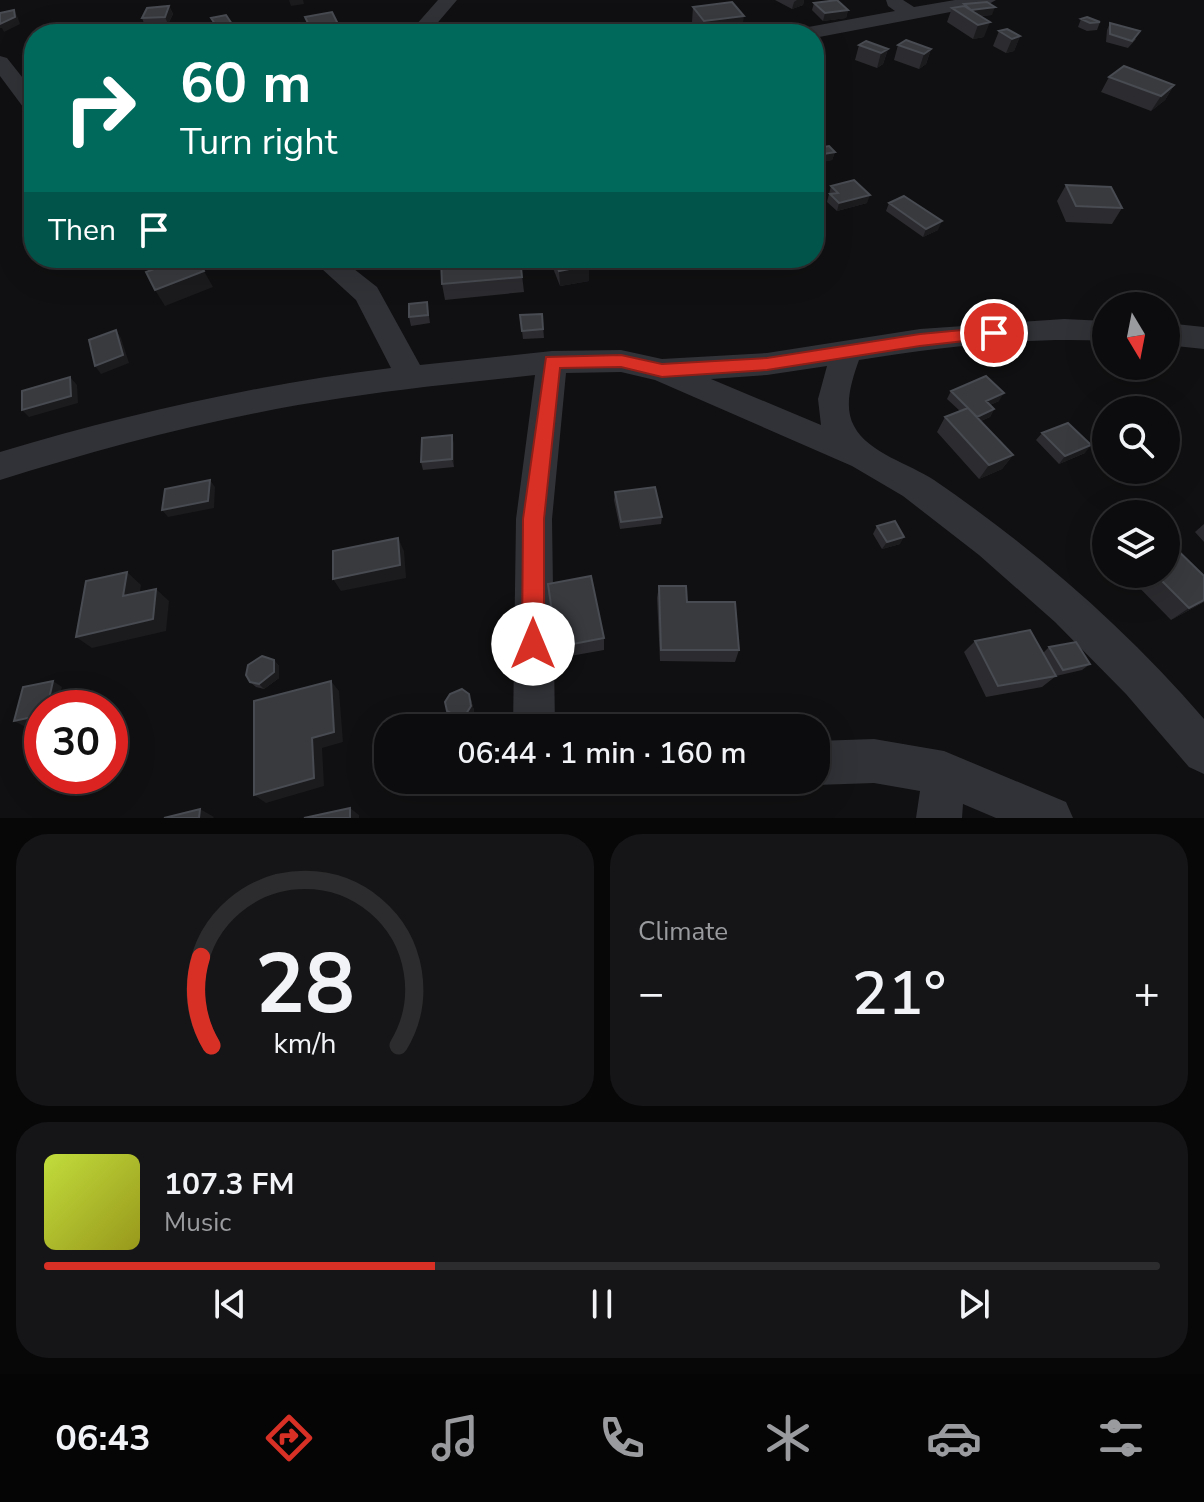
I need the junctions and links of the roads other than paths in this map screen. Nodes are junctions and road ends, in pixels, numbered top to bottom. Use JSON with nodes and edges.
{"nodes":[{"id":1,"x":448,"y":0,"type":"edge"},
{"id":2,"x":891,"y":0,"type":"edge"},
{"id":3,"x":987,"y":0,"type":"edge"},
{"id":4,"x":911,"y":13,"type":"junction"},
{"id":5,"x":427,"y":24,"type":"edge"},
{"id":6,"x":824,"y":30,"type":"edge"},
{"id":7,"x":0,"y":62,"type":"edge"},
{"id":8,"x":24,"y":93,"type":"edge"},
{"id":9,"x":335,"y":268,"type":"edge"},
{"id":10,"x":1092,"y":331,"type":"edge"},
{"id":11,"x":1180,"y":335,"type":"edge"},
{"id":12,"x":1204,"y":338,"type":"edge"},
{"id":13,"x":848,"y":352,"type":"junction"},
{"id":14,"x":552,"y":362,"type":"junction"},
{"id":15,"x":662,"y":370,"type":"junction"},
{"id":16,"x":411,"y":377,"type":"junction"},
{"id":17,"x":859,"y":455,"type":"junction"},
{"id":18,"x":0,"y":466,"type":"edge"},
{"id":19,"x":534,"y":714,"type":"edge"},
{"id":20,"x":1204,"y":752,"type":"edge"},
{"id":21,"x":830,"y":763,"type":"edge"},
{"id":22,"x":944,"y":773,"type":"junction"},
{"id":23,"x":939,"y":818,"type":"edge"},
{"id":24,"x":1050,"y":818,"type":"edge"}],
"edges":[{"from":1,"to":5,"type":"street"},
{"from":2,"to":4,"type":"street"},
{"from":3,"to":4,"type":"street"},
{"from":4,"to":6,"type":"street"},
{"from":7,"to":8,"type":"street"},
{"from":9,"to":16,"type":"street"},
{"from":10,"to":13,"type":"street"},
{"from":11,"to":12,"type":"street"},
{"from":13,"to":15,"type":"street"},
{"from":13,"to":17,"type":"street"},
{"from":14,"to":15,"type":"street"},
{"from":14,"to":16,"type":"street"},
{"from":14,"to":19,"type":"street"},
{"from":15,"to":17,"type":"street"},
{"from":16,"to":18,"type":"street"},
{"from":17,"to":20,"type":"street"},
{"from":21,"to":22,"type":"street"},
{"from":22,"to":23,"type":"street"},
{"from":22,"to":24,"type":"street"}]}
